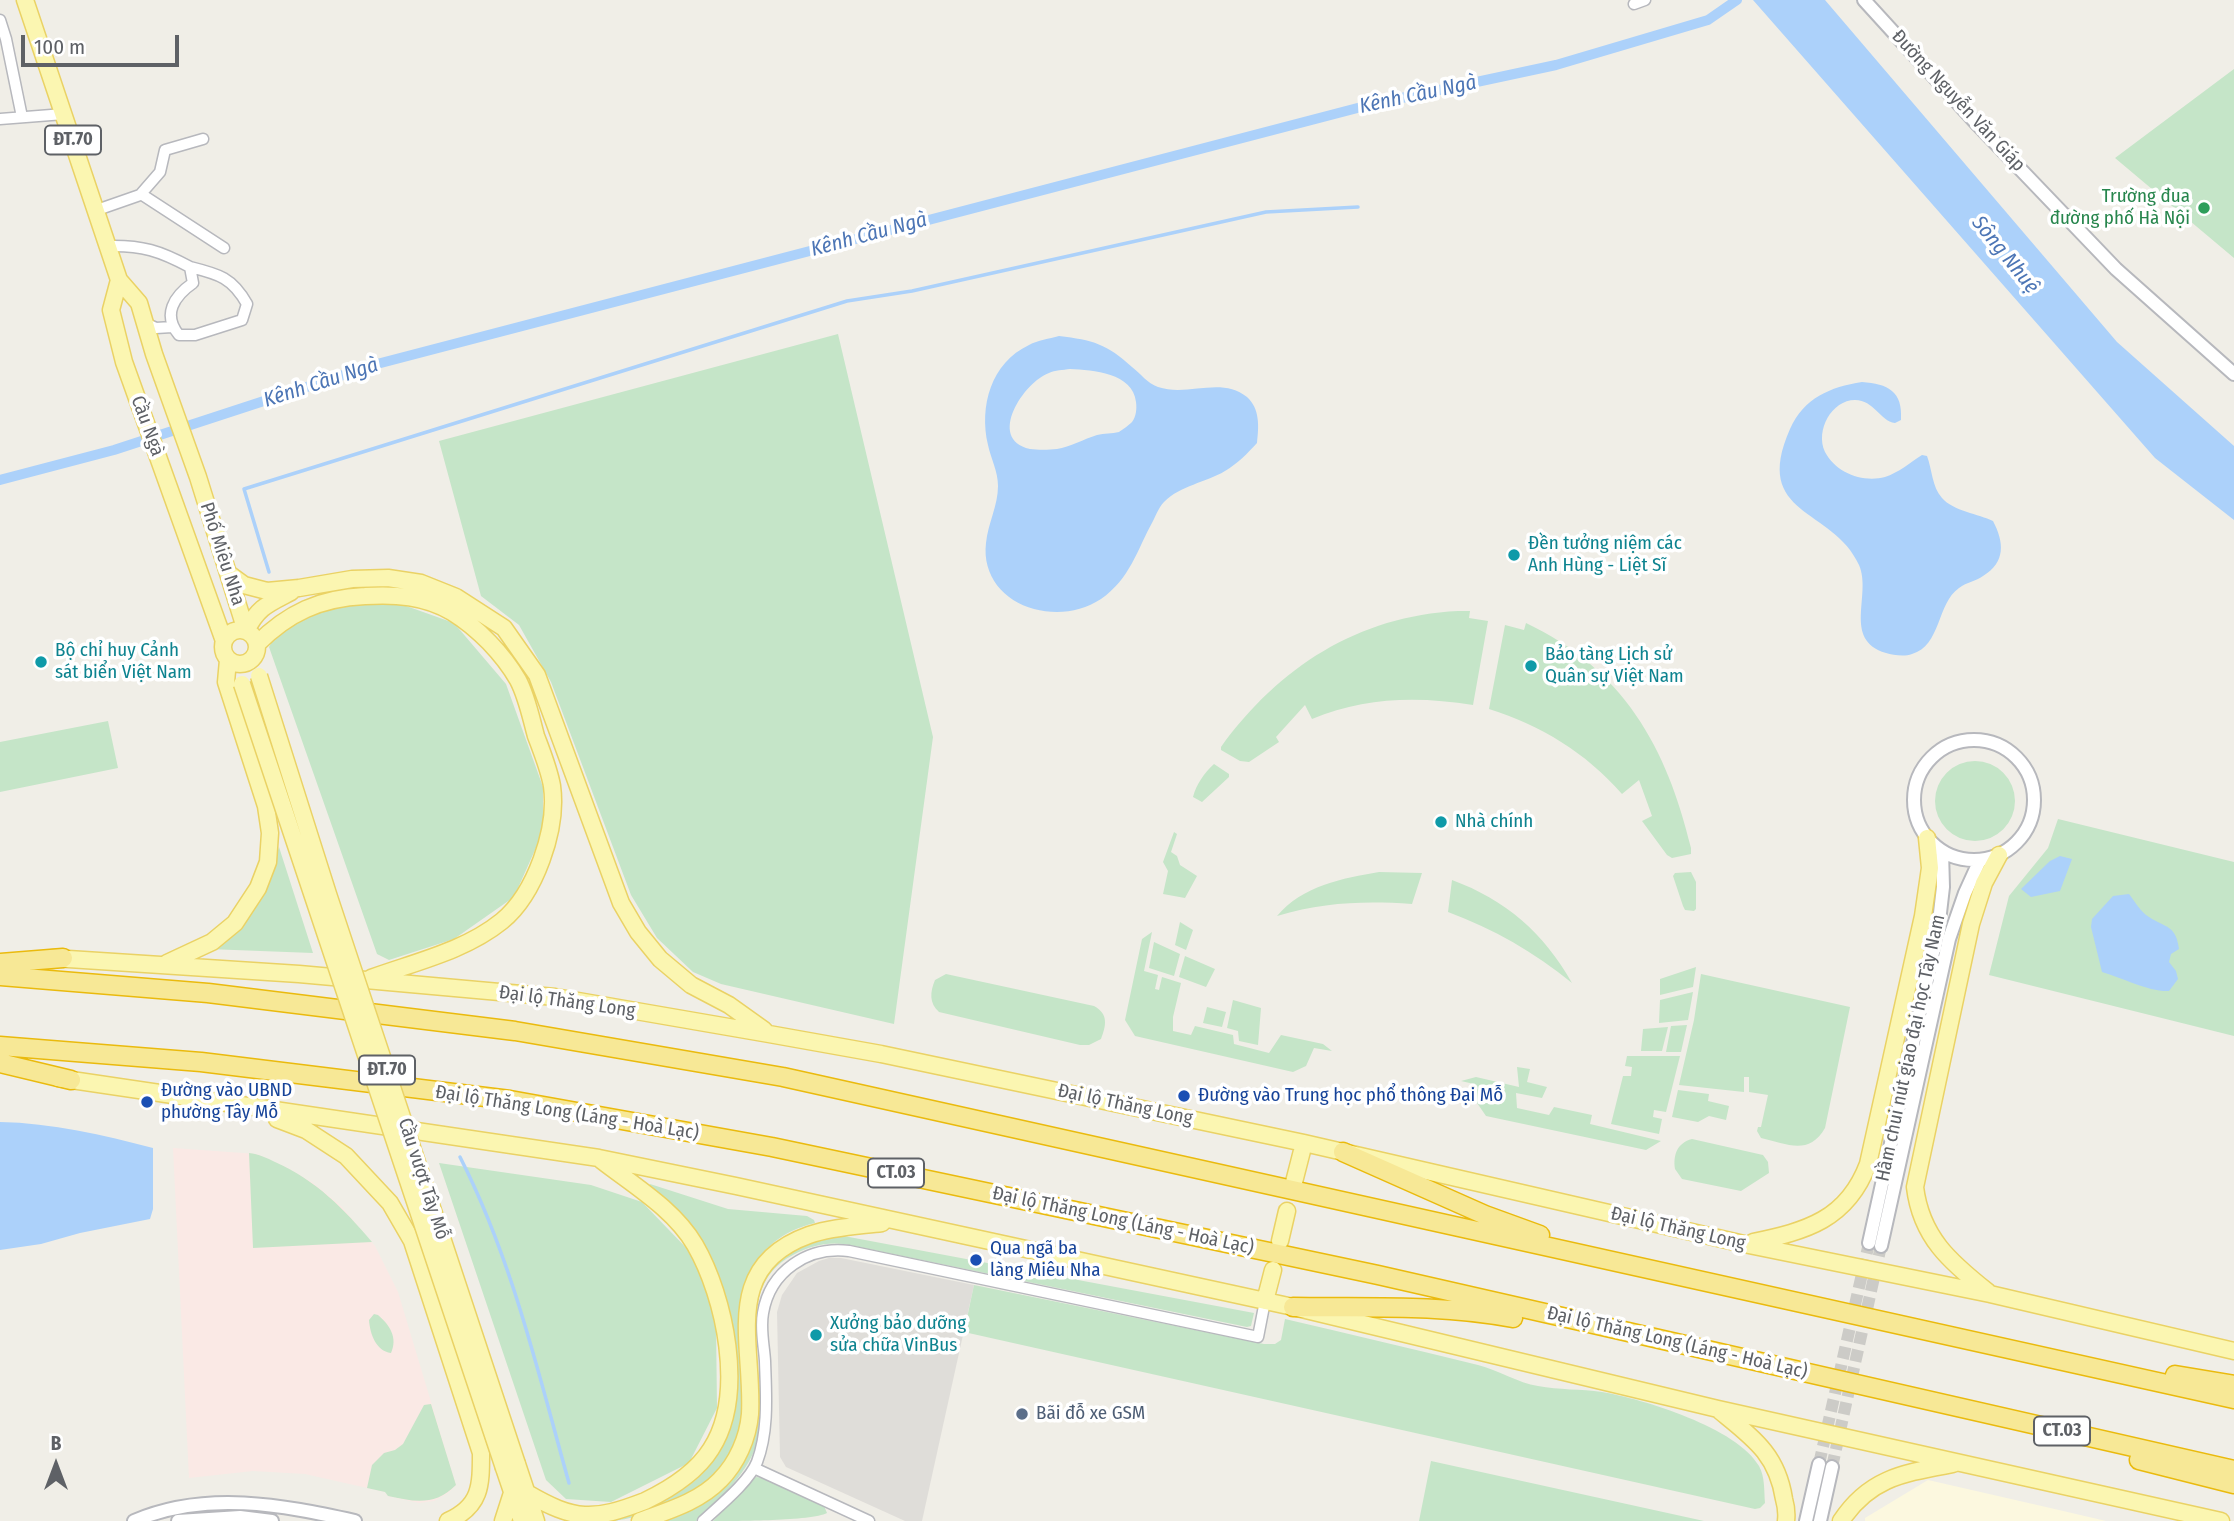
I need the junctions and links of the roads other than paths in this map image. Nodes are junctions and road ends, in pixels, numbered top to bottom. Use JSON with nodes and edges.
{"nodes":[{"id":1,"x":25,"y":0,"type":"edge"},
{"id":2,"x":1645,"y":0,"type":"edge"},
{"id":3,"x":1864,"y":0,"type":"edge"},
{"id":4,"x":1634,"y":4,"type":"dead end"},
{"id":5,"x":0,"y":20,"type":"edge"},
{"id":6,"x":64,"y":114,"type":"junction"},
{"id":7,"x":22,"y":117,"type":"junction"},
{"id":8,"x":0,"y":119,"type":"edge"},
{"id":9,"x":203,"y":139,"type":"dead end"},
{"id":10,"x":141,"y":194,"type":"junction"},
{"id":11,"x":97,"y":210,"type":"junction"},
{"id":12,"x":108,"y":246,"type":"junction"},
{"id":13,"x":224,"y":248,"type":"dead end"},
{"id":14,"x":190,"y":267,"type":"junction"},
{"id":15,"x":119,"y":280,"type":"junction"},
{"id":16,"x":145,"y":323,"type":"junction"},
{"id":17,"x":172,"y":327,"type":"junction"},
{"id":18,"x":2234,"y":374,"type":"edge"},
{"id":19,"x":198,"y":477,"type":"joint"},
{"id":20,"x":170,"y":490,"type":"joint"},
{"id":21,"x":229,"y":574,"type":"junction"},
{"id":22,"x":299,"y":588,"type":"junction"},
{"id":23,"x":223,"y":641,"type":"junction"},
{"id":24,"x":252,"y":645,"type":"junction"},
{"id":25,"x":231,"y":662,"type":"junction"},
{"id":26,"x":259,"y":676,"type":"joint"},
{"id":27,"x":1927,"y":838,"type":"junction"},
{"id":28,"x":1942,"y":851,"type":"junction"},
{"id":29,"x":1999,"y":855,"type":"junction"},
{"id":30,"x":1980,"y":860,"type":"junction"},
{"id":31,"x":0,"y":955,"type":"edge"},
{"id":32,"x":63,"y":958,"type":"junction"},
{"id":33,"x":0,"y":963,"type":"edge"},
{"id":34,"x":164,"y":964,"type":"junction"},
{"id":35,"x":0,"y":976,"type":"edge"},
{"id":36,"x":365,"y":980,"type":"junction"},
{"id":37,"x":769,"y":1034,"type":"junction"},
{"id":38,"x":0,"y":1046,"type":"edge"},
{"id":39,"x":0,"y":1063,"type":"edge"},
{"id":40,"x":0,"y":1069,"type":"edge"},
{"id":41,"x":71,"y":1080,"type":"junction"},
{"id":42,"x":245,"y":1107,"type":"junction"},
{"id":43,"x":1304,"y":1143,"type":"junction"},
{"id":44,"x":1343,"y":1152,"type":"junction"},
{"id":45,"x":599,"y":1158,"type":"junction"},
{"id":46,"x":1293,"y":1186,"type":"dead end"},
{"id":47,"x":1287,"y":1211,"type":"dead end"},
{"id":48,"x":895,"y":1221,"type":"junction"},
{"id":49,"x":1280,"y":1241,"type":"dead end"},
{"id":50,"x":1744,"y":1244,"type":"junction"},
{"id":51,"x":1273,"y":1270,"type":"dead end"},
{"id":52,"x":1726,"y":1285,"type":"junction"},
{"id":53,"x":1990,"y":1294,"type":"junction"},
{"id":54,"x":1265,"y":1301,"type":"junction"},
{"id":55,"x":1293,"y":1307,"type":"junction"},
{"id":56,"x":1941,"y":1333,"type":"junction"},
{"id":57,"x":2234,"y":1351,"type":"edge"},
{"id":58,"x":1781,"y":1367,"type":"junction"},
{"id":59,"x":2234,"y":1385,"type":"edge"},
{"id":60,"x":1889,"y":1392,"type":"junction"},
{"id":61,"x":2234,"y":1399,"type":"edge"},
{"id":62,"x":1718,"y":1409,"type":"junction"},
{"id":63,"x":1961,"y":1463,"type":"junction"},
{"id":64,"x":1819,"y":1464,"type":"tunnel mouth"},
{"id":65,"x":510,"y":1466,"type":"junction"},
{"id":66,"x":1832,"y":1467,"type":"tunnel mouth"},
{"id":67,"x":754,"y":1468,"type":"junction"},
{"id":68,"x":2234,"y":1470,"type":"edge"},
{"id":69,"x":2234,"y":1484,"type":"edge"},
{"id":70,"x":520,"y":1493,"type":"junction"},
{"id":71,"x":134,"y":1521,"type":"edge"},
{"id":72,"x":178,"y":1521,"type":"edge"},
{"id":73,"x":272,"y":1521,"type":"edge"},
{"id":74,"x":355,"y":1521,"type":"edge"},
{"id":75,"x":448,"y":1521,"type":"edge"},
{"id":76,"x":503,"y":1521,"type":"edge"},
{"id":77,"x":522,"y":1521,"type":"edge"},
{"id":78,"x":536,"y":1521,"type":"edge"},
{"id":79,"x":640,"y":1521,"type":"edge"},
{"id":80,"x":703,"y":1521,"type":"edge"},
{"id":81,"x":869,"y":1521,"type":"edge"},
{"id":82,"x":1786,"y":1521,"type":"edge"},
{"id":83,"x":1806,"y":1521,"type":"edge"},
{"id":84,"x":1820,"y":1521,"type":"edge"},
{"id":85,"x":1842,"y":1521,"type":"edge"},
{"id":86,"x":2221,"y":1521,"type":"edge"}],
"edges":[{"from":1,"to":6,"type":"main road","number":"ĐT.70"},
{"from":2,"to":4,"type":"street"},
{"from":3,"to":18,"type":"street","name":"Đường Nguyễn Văn Giáp"},
{"from":5,"to":7,"type":"street"},
{"from":6,"to":7,"type":"street"},
{"from":6,"to":11,"type":"main road","number":"ĐT.70"},
{"from":7,"to":8,"type":"street"},
{"from":9,"to":10,"type":"street"},
{"from":10,"to":11,"type":"street"},
{"from":10,"to":13,"type":"street"},
{"from":11,"to":12,"type":"main road","number":"ĐT.70"},
{"from":12,"to":14,"type":"street"},
{"from":12,"to":15,"type":"main road","number":"ĐT.70"},
{"from":14,"to":17,"type":"street"},
{"from":14,"to":17,"type":"street"},
{"from":15,"to":16,"type":"main road","number":"ĐT.70"},
{"from":15,"to":20,"type":"main road","name":"Cầu Ngà","number":"ĐT.70"},
{"from":16,"to":17,"type":"street"},
{"from":16,"to":19,"type":"main road","name":"Cầu Ngà","number":"ĐT.70"},
{"from":19,"to":21,"type":"main road","name":"Phố Miêu Nha","number":"ĐT.70"},
{"from":20,"to":23,"type":"main road","name":"Phố Miêu Nha","number":"ĐT.70"},
{"from":21,"to":22,"type":"main road"},
{"from":21,"to":24,"type":"main road","name":"Phố Miêu Nha","number":"ĐT.70"},
{"from":22,"to":24,"type":"main road"},
{"from":22,"to":37,"type":"main road"},
{"from":23,"to":24,"type":"main road"},
{"from":23,"to":25,"type":"main road","number":"ĐT.70"},
{"from":24,"to":25,"type":"main road"},
{"from":24,"to":26,"type":"main road","name":"Phố Miêu Nha","number":"ĐT.70"},
{"from":24,"to":36,"type":"main road"},
{"from":25,"to":34,"type":"main road"},
{"from":25,"to":65,"type":"main road","name":"Cầu vượt Tây Mỗ","number":"ĐT.70","bridge":true},
{"from":26,"to":65,"type":"main road","name":"Cầu vượt Tây Mỗ","number":"ĐT.70","bridge":true},
{"from":27,"to":28,"type":"street"},
{"from":27,"to":29,"type":"street"},
{"from":27,"to":50,"type":"main road"},
{"from":28,"to":30,"type":"street"},
{"from":28,"to":30,"type":"street","name":"Hầm chui nút giao đại học Tây Nam"},
{"from":29,"to":30,"type":"street"},
{"from":29,"to":53,"type":"main road"},
{"from":31,"to":32,"type":"main road","name":"Đại lộ Thăng Long"},
{"from":32,"to":33,"type":"highway"},
{"from":32,"to":34,"type":"main road","name":"Đại lộ Thăng Long"},
{"from":34,"to":36,"type":"main road","name":"Đại lộ Thăng Long"},
{"from":35,"to":52,"type":"highway"},
{"from":36,"to":37,"type":"main road","name":"Đại lộ Thăng Long"},
{"from":37,"to":43,"type":"main road","name":"Đại lộ Thăng Long"},
{"from":38,"to":58,"type":"highway","name":"Đại lộ Thăng Long (Láng - Hoà Lạc)","number":"CT.03"},
{"from":39,"to":41,"type":"highway"},
{"from":40,"to":41,"type":"main road"},
{"from":41,"to":42,"type":"main road"},
{"from":42,"to":45,"type":"main road"},
{"from":42,"to":75,"type":"main road"},
{"from":43,"to":44,"type":"main road","name":"Đại lộ Thăng Long"},
{"from":43,"to":46,"type":"main road"},
{"from":44,"to":50,"type":"main road","name":"Đại lộ Thăng Long"},
{"from":44,"to":52,"type":"highway"},
{"from":45,"to":48,"type":"main road"},
{"from":45,"to":70,"type":"main road"},
{"from":47,"to":49,"type":"main road"},
{"from":48,"to":54,"type":"main road"},
{"from":48,"to":79,"type":"main road"},
{"from":50,"to":53,"type":"main road","name":"Đại lộ Thăng Long"},
{"from":51,"to":54,"type":"main road"},
{"from":52,"to":56,"type":"highway"},
{"from":53,"to":57,"type":"main road","name":"Đại lộ Thăng Long"},
{"from":54,"to":55,"type":"main road"},
{"from":54,"to":67,"type":"street"},
{"from":55,"to":58,"type":"highway"},
{"from":55,"to":62,"type":"main road"},
{"from":56,"to":59,"type":"highway"},
{"from":56,"to":61,"type":"highway"},
{"from":58,"to":60,"type":"highway","name":"Đại lộ Thăng Long (Láng - Hoà Lạc)","number":"CT.03"},
{"from":60,"to":68,"type":"highway","name":"Đại lộ Thăng Long (Láng - Hoà Lạc)","number":"CT.03"},
{"from":60,"to":69,"type":"highway"},
{"from":62,"to":63,"type":"main road"},
{"from":62,"to":82,"type":"main road"},
{"from":63,"to":85,"type":"main road"},
{"from":63,"to":86,"type":"main road"},
{"from":64,"to":83,"type":"street"},
{"from":65,"to":70,"type":"main road","name":"Cầu vượt Tây Mỗ","number":"ĐT.70"},
{"from":66,"to":84,"type":"street"},
{"from":67,"to":80,"type":"street"},
{"from":67,"to":81,"type":"street"},
{"from":70,"to":76,"type":"main road"},
{"from":70,"to":77,"type":"main road","name":"Cầu vượt Tây Mỗ","number":"ĐT.70"},
{"from":70,"to":78,"type":"main road","name":"Cầu vượt Tây Mỗ","number":"ĐT.70"},
{"from":71,"to":74,"type":"street"},
{"from":72,"to":73,"type":"street"}]}
